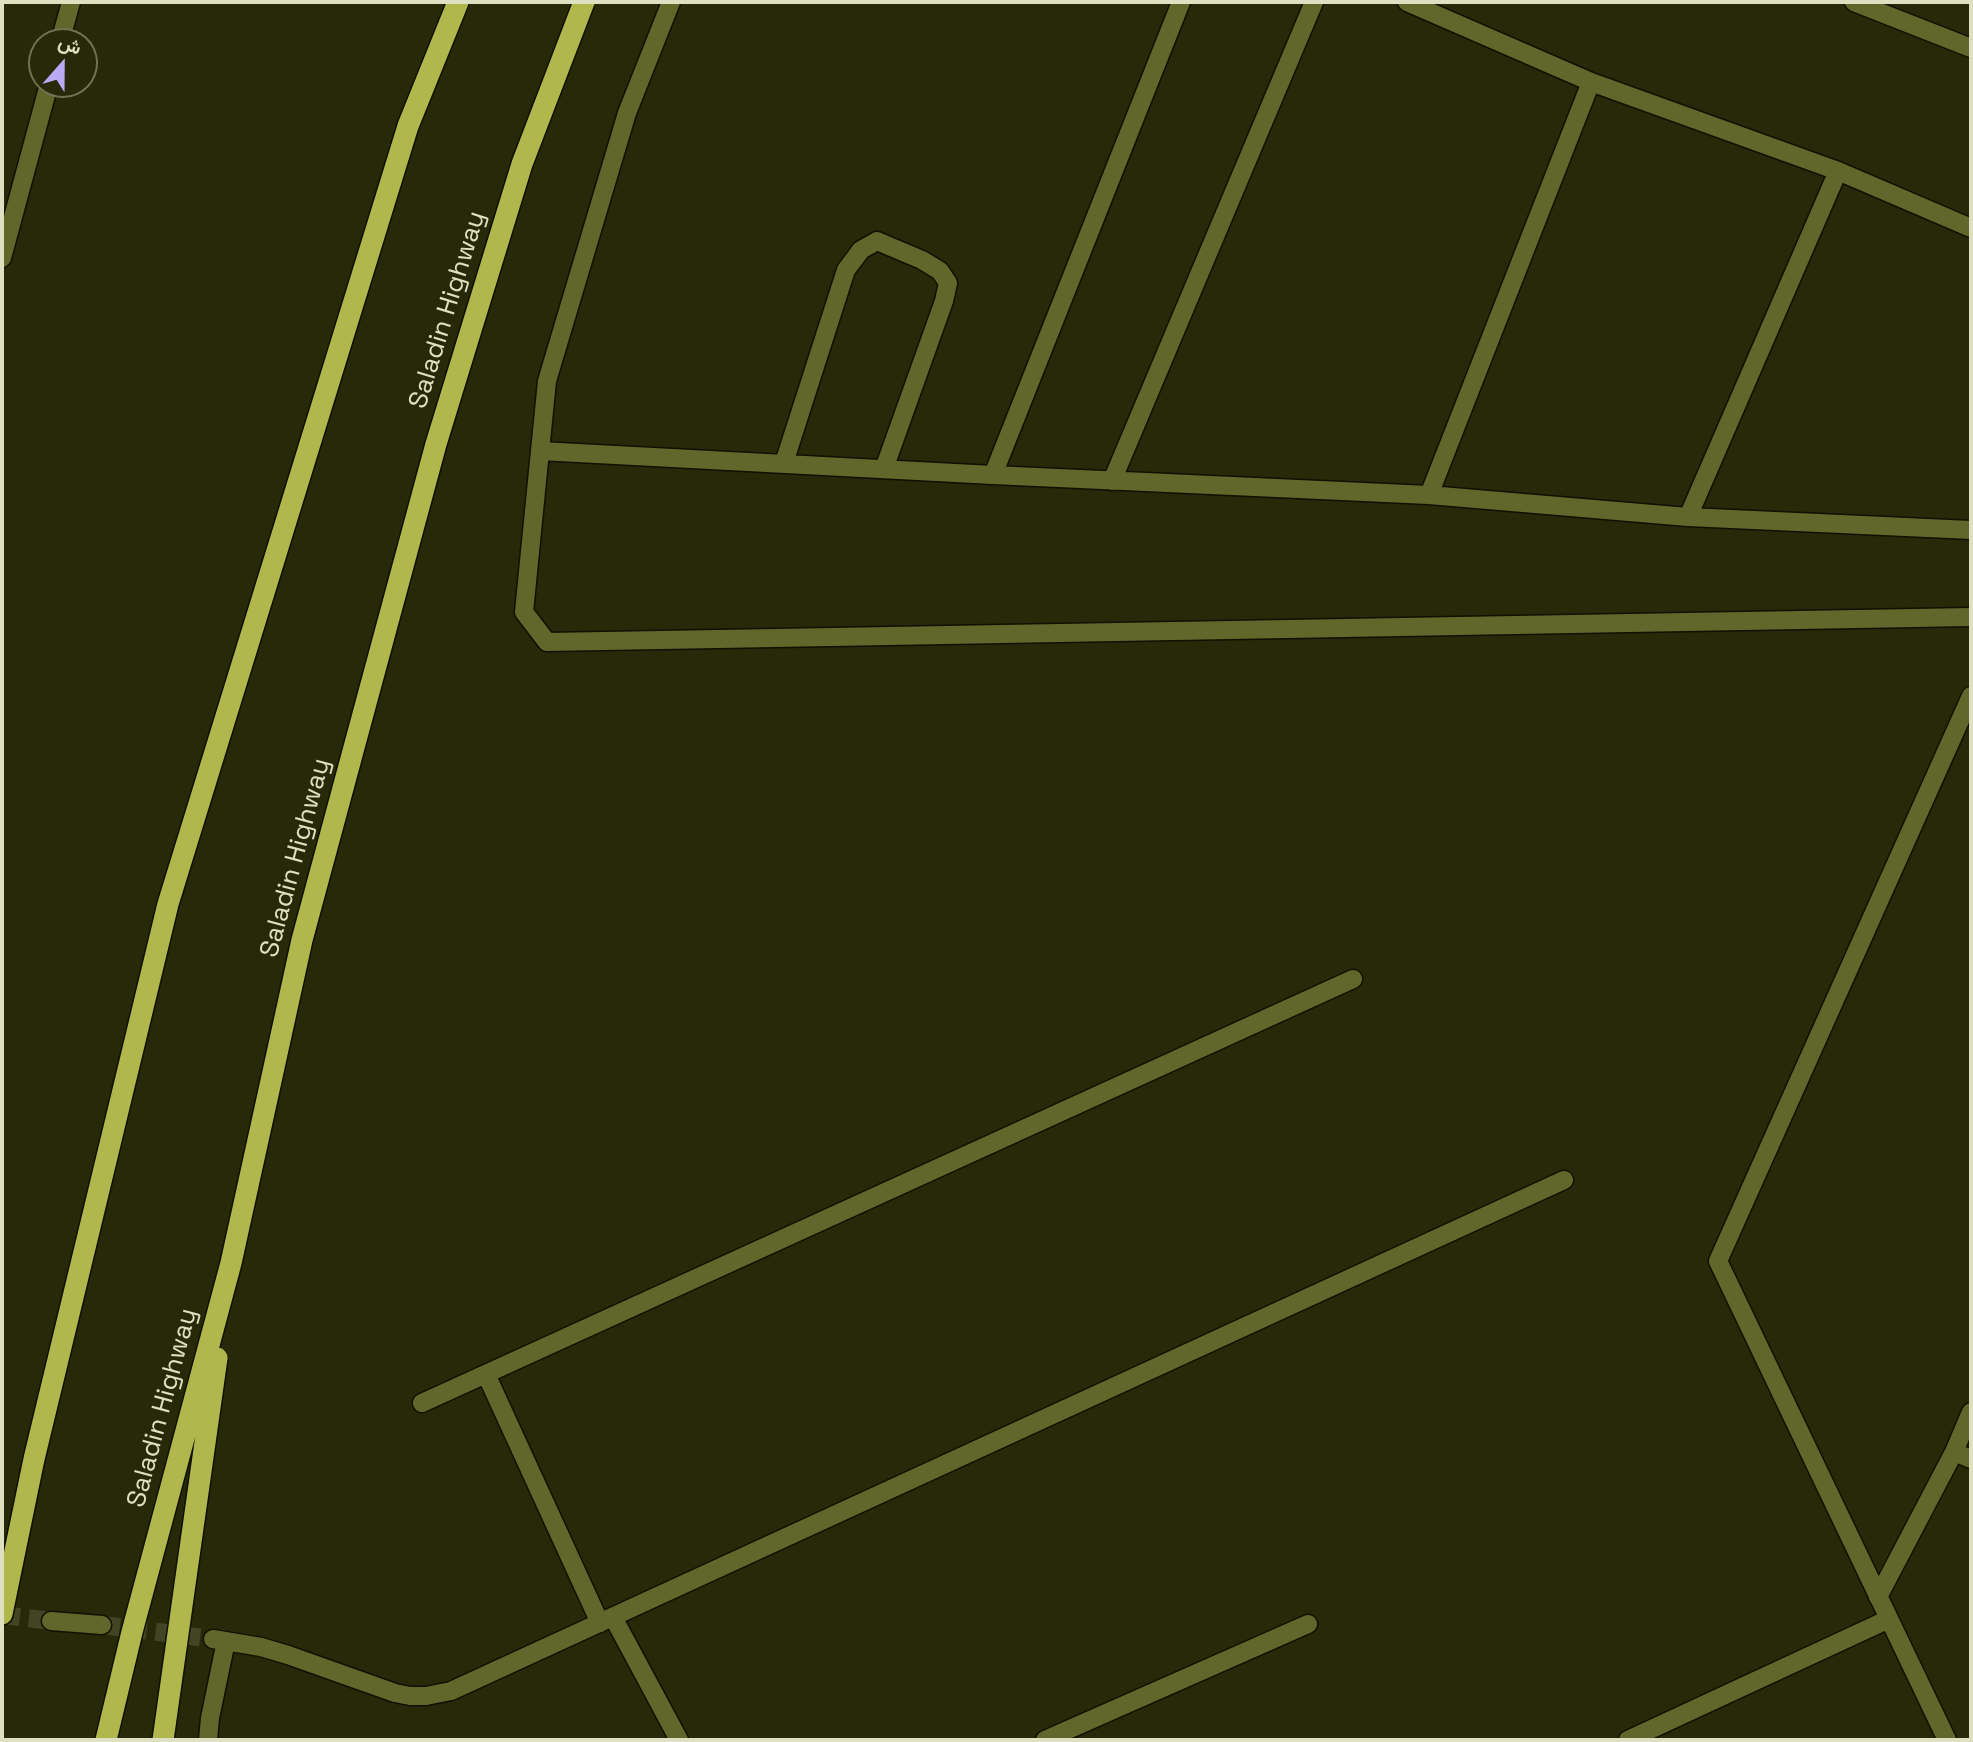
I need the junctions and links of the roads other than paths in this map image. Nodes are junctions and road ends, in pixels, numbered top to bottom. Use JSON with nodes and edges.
{"nodes":[{"id":1,"x":71,"y":2,"type":"edge"},
{"id":2,"x":458,"y":2,"type":"edge"},
{"id":3,"x":584,"y":2,"type":"edge"},
{"id":4,"x":671,"y":2,"type":"edge"},
{"id":5,"x":1181,"y":2,"type":"edge"},
{"id":6,"x":1314,"y":2,"type":"edge"},
{"id":7,"x":1407,"y":2,"type":"edge"},
{"id":8,"x":1854,"y":2,"type":"edge"},
{"id":9,"x":64,"y":28,"type":"edge"},
{"id":10,"x":1971,"y":48,"type":"edge"},
{"id":11,"x":1591,"y":82,"type":"junction"},
{"id":12,"x":45,"y":98,"type":"edge"},
{"id":13,"x":1838,"y":171,"type":"junction"},
{"id":14,"x":1971,"y":228,"type":"edge"},
{"id":15,"x":2,"y":258,"type":"edge"},
{"id":16,"x":540,"y":451,"type":"junction"},
{"id":17,"x":784,"y":463,"type":"junction"},
{"id":18,"x":884,"y":469,"type":"junction"},
{"id":19,"x":993,"y":475,"type":"junction"},
{"id":20,"x":1112,"y":481,"type":"junction"},
{"id":21,"x":1429,"y":495,"type":"junction"},
{"id":22,"x":1688,"y":517,"type":"junction"},
{"id":23,"x":1970,"y":527,"type":"edge"},
{"id":24,"x":1971,"y":617,"type":"edge"},
{"id":25,"x":1971,"y":696,"type":"edge"},
{"id":26,"x":1353,"y":979,"type":"dead end"},
{"id":27,"x":1564,"y":1180,"type":"dead end"},
{"id":28,"x":231,"y":1263,"type":"junction"},
{"id":29,"x":486,"y":1374,"type":"junction"},
{"id":30,"x":422,"y":1403,"type":"dead end"},
{"id":31,"x":1971,"y":1412,"type":"edge"},
{"id":32,"x":1954,"y":1452,"type":"junction"},
{"id":33,"x":34,"y":1459,"type":"junction"},
{"id":34,"x":1971,"y":1459,"type":"edge"},
{"id":35,"x":2,"y":1546,"type":"edge"},
{"id":36,"x":1878,"y":1597,"type":"junction"},
{"id":37,"x":2,"y":1614,"type":"edge"},
{"id":38,"x":1889,"y":1619,"type":"junction"},
{"id":39,"x":606,"y":1620,"type":"junction"},
{"id":40,"x":51,"y":1621,"type":"tunnel mouth"},
{"id":41,"x":1308,"y":1624,"type":"dead end"},
{"id":42,"x":102,"y":1625,"type":"tunnel mouth"},
{"id":43,"x":106,"y":1740,"type":"edge"},
{"id":44,"x":163,"y":1740,"type":"edge"},
{"id":45,"x":208,"y":1740,"type":"edge"},
{"id":46,"x":679,"y":1740,"type":"edge"},
{"id":47,"x":1045,"y":1740,"type":"edge"},
{"id":48,"x":1628,"y":1740,"type":"edge"},
{"id":49,"x":1947,"y":1740,"type":"edge"}],
"edges":[{"from":1,"to":9,"type":"street"},
{"from":2,"to":33,"type":"highway"},
{"from":3,"to":28,"type":"highway","name":"Saladin Highway","bridge":true},
{"from":4,"to":16,"type":"street"},
{"from":5,"to":19,"type":"street"},
{"from":6,"to":20,"type":"street"},
{"from":7,"to":11,"type":"street"},
{"from":8,"to":10,"type":"street"},
{"from":11,"to":13,"type":"street"},
{"from":11,"to":21,"type":"street"},
{"from":12,"to":15,"type":"street"},
{"from":13,"to":14,"type":"street"},
{"from":13,"to":22,"type":"street"},
{"from":16,"to":17,"type":"street"},
{"from":16,"to":24,"type":"street"},
{"from":17,"to":18,"type":"street"},
{"from":17,"to":18,"type":"street"},
{"from":18,"to":19,"type":"street"},
{"from":19,"to":20,"type":"street"},
{"from":20,"to":21,"type":"street"},
{"from":21,"to":22,"type":"street"},
{"from":22,"to":23,"type":"street"},
{"from":25,"to":36,"type":"street"},
{"from":26,"to":29,"type":"street"},
{"from":27,"to":39,"type":"street"},
{"from":28,"to":43,"type":"highway","name":"Saladin Highway","bridge":true},
{"from":28,"to":44,"type":"highway","bridge":true},
{"from":29,"to":30,"type":"street"},
{"from":29,"to":39,"type":"street"},
{"from":31,"to":32,"type":"street"},
{"from":32,"to":34,"type":"street"},
{"from":32,"to":36,"type":"street"},
{"from":33,"to":35,"type":"highway"},
{"from":33,"to":37,"type":"highway"},
{"from":36,"to":38,"type":"street"},
{"from":38,"to":48,"type":"street"},
{"from":38,"to":49,"type":"street"},
{"from":39,"to":45,"type":"street"},
{"from":39,"to":46,"type":"street"},
{"from":40,"to":42,"type":"street"},
{"from":41,"to":47,"type":"street"}]}
